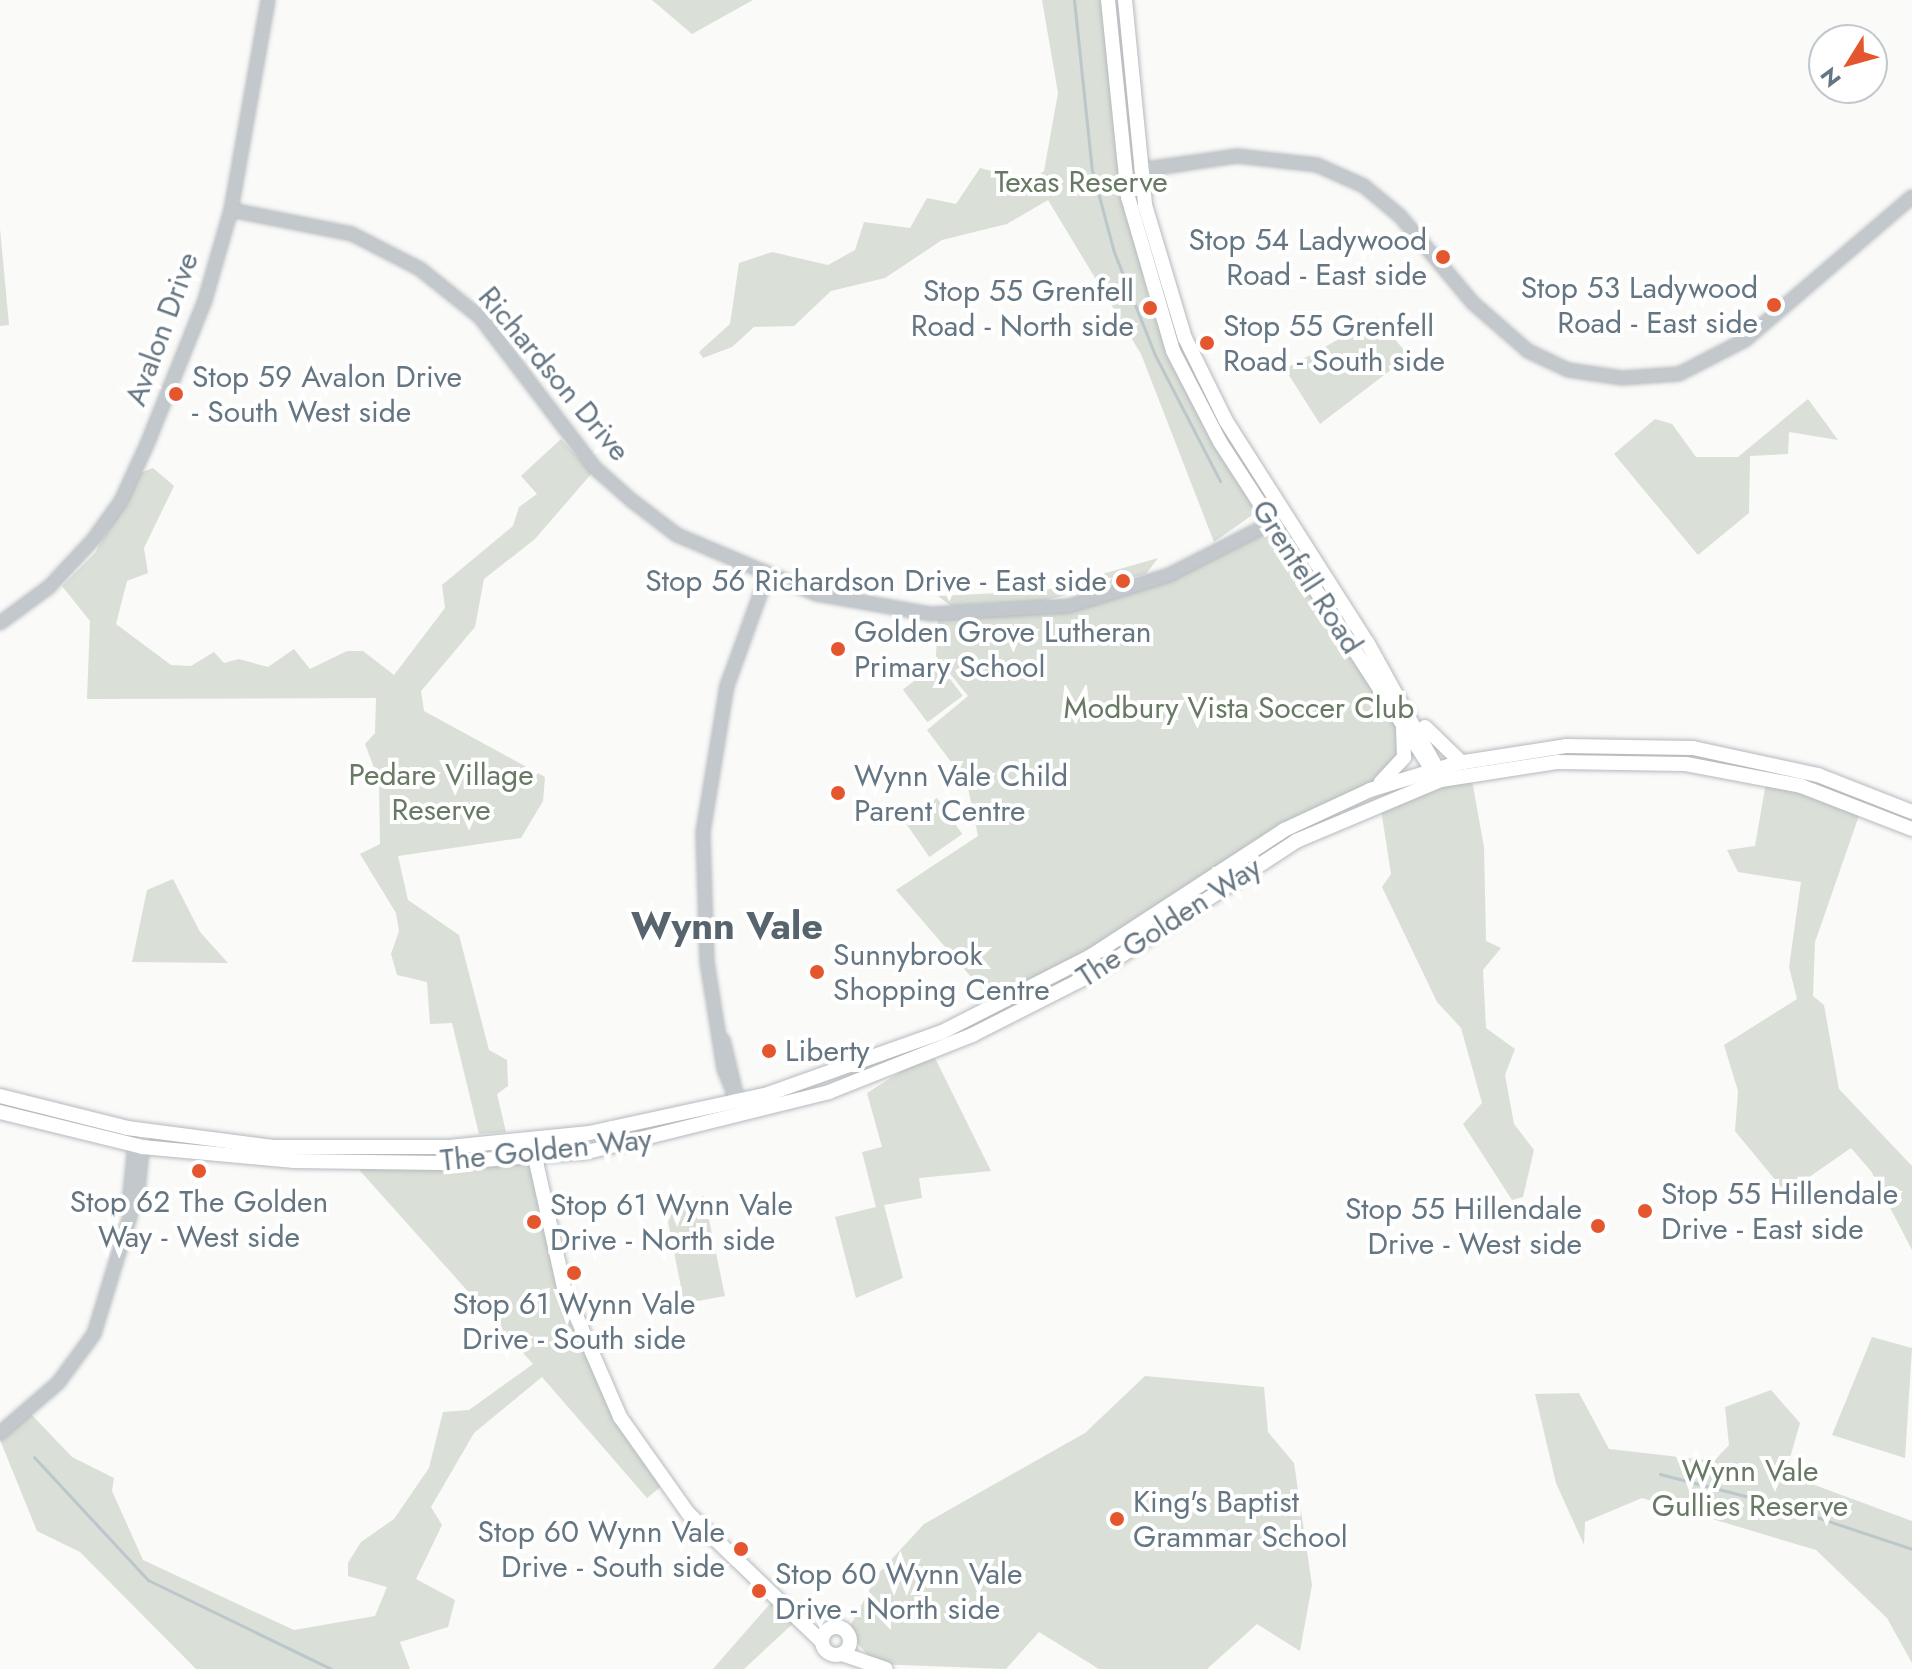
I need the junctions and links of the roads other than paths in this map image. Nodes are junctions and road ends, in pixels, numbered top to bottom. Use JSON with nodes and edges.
{"nodes":[{"id":1,"x":268,"y":0,"type":"edge"},
{"id":2,"x":1108,"y":0,"type":"edge"},
{"id":3,"x":1125,"y":0,"type":"edge"},
{"id":4,"x":1140,"y":170,"type":"junction"},
{"id":5,"x":1125,"y":173,"type":"junction"},
{"id":6,"x":1912,"y":197,"type":"edge"},
{"id":7,"x":231,"y":210,"type":"junction"},
{"id":8,"x":1286,"y":515,"type":"junction"},
{"id":9,"x":1272,"y":523,"type":"junction"},
{"id":10,"x":766,"y":578,"type":"junction"},
{"id":11,"x":0,"y":623,"type":"edge"},
{"id":12,"x":1403,"y":704,"type":"junction"},
{"id":13,"x":1402,"y":725,"type":"junction"},
{"id":14,"x":1461,"y":762,"type":"junction"},
{"id":15,"x":1438,"y":772,"type":"junction"},
{"id":16,"x":1374,"y":788,"type":"junction"},
{"id":17,"x":1912,"y":812,"type":"edge"},
{"id":18,"x":1912,"y":829,"type":"edge"},
{"id":19,"x":0,"y":1096,"type":"edge"},
{"id":20,"x":740,"y":1109,"type":"junction"},
{"id":21,"x":0,"y":1112,"type":"edge"},
{"id":22,"x":145,"y":1131,"type":"junction"},
{"id":23,"x":549,"y":1139,"type":"junction"},
{"id":24,"x":515,"y":1143,"type":"junction"},
{"id":25,"x":142,"y":1147,"type":"junction"},
{"id":26,"x":535,"y":1157,"type":"junction"},
{"id":27,"x":0,"y":1433,"type":"edge"},
{"id":28,"x":796,"y":1614,"type":"junction"},
{"id":29,"x":832,"y":1626,"type":"junction"},
{"id":30,"x":850,"y":1640,"type":"junction"},
{"id":31,"x":821,"y":1641,"type":"junction"},
{"id":32,"x":842,"y":1654,"type":"junction"},
{"id":33,"x":881,"y":1666,"type":"edge"}],
"edges":[{"from":1,"to":7,"type":"street","name":"Avalon Drive"},
{"from":2,"to":5,"type":"main road","name":"Grenfell Road"},
{"from":3,"to":4,"type":"main road","name":"Grenfell Road"},
{"from":4,"to":5,"type":"main road"},
{"from":4,"to":6,"type":"street"},
{"from":4,"to":8,"type":"main road","name":"Grenfell Road"},
{"from":5,"to":9,"type":"main road","name":"Grenfell Road"},
{"from":7,"to":10,"type":"street","name":"Richardson Drive"},
{"from":7,"to":11,"type":"street","name":"Avalon Drive"},
{"from":8,"to":9,"type":"street","name":"Richardson Drive"},
{"from":8,"to":12,"type":"main road","name":"Grenfell Road"},
{"from":9,"to":10,"type":"street","name":"Richardson Drive"},
{"from":9,"to":13,"type":"main road","name":"Grenfell Road"},
{"from":10,"to":20,"type":"street"},
{"from":12,"to":14,"type":"main road"},
{"from":12,"to":15,"type":"main road","name":"Grenfell Road"},
{"from":13,"to":15,"type":"main road","name":"Grenfell Road"},
{"from":13,"to":16,"type":"main road"},
{"from":14,"to":15,"type":"main road","name":"The Golden Way"},
{"from":14,"to":17,"type":"main road","name":"The Golden Way"},
{"from":15,"to":16,"type":"main road","name":"The Golden Way"},
{"from":15,"to":18,"type":"main road","name":"The Golden Way"},
{"from":15,"to":20,"type":"main road","name":"The Golden Way"},
{"from":16,"to":20,"type":"main road","name":"The Golden Way"},
{"from":19,"to":22,"type":"main road","name":"The Golden Way"},
{"from":20,"to":23,"type":"main road","name":"The Golden Way"},
{"from":20,"to":26,"type":"main road","name":"The Golden Way"},
{"from":21,"to":25,"type":"main road","name":"The Golden Way"},
{"from":22,"to":24,"type":"main road","name":"The Golden Way"},
{"from":22,"to":25,"type":"street"},
{"from":23,"to":24,"type":"main road","name":"The Golden Way"},
{"from":23,"to":26,"type":"main road"},
{"from":24,"to":26,"type":"main road"},
{"from":25,"to":26,"type":"main road","name":"The Golden Way"},
{"from":25,"to":27,"type":"street"},
{"from":26,"to":28,"type":"main road"},
{"from":28,"to":29,"type":"main road"},
{"from":28,"to":31,"type":"main road"},
{"from":29,"to":30,"type":"main road"},
{"from":29,"to":31,"type":"main road"},
{"from":30,"to":32,"type":"main road"},
{"from":30,"to":33,"type":"main road"},
{"from":31,"to":32,"type":"main road"},
{"from":32,"to":33,"type":"main road"}]}
